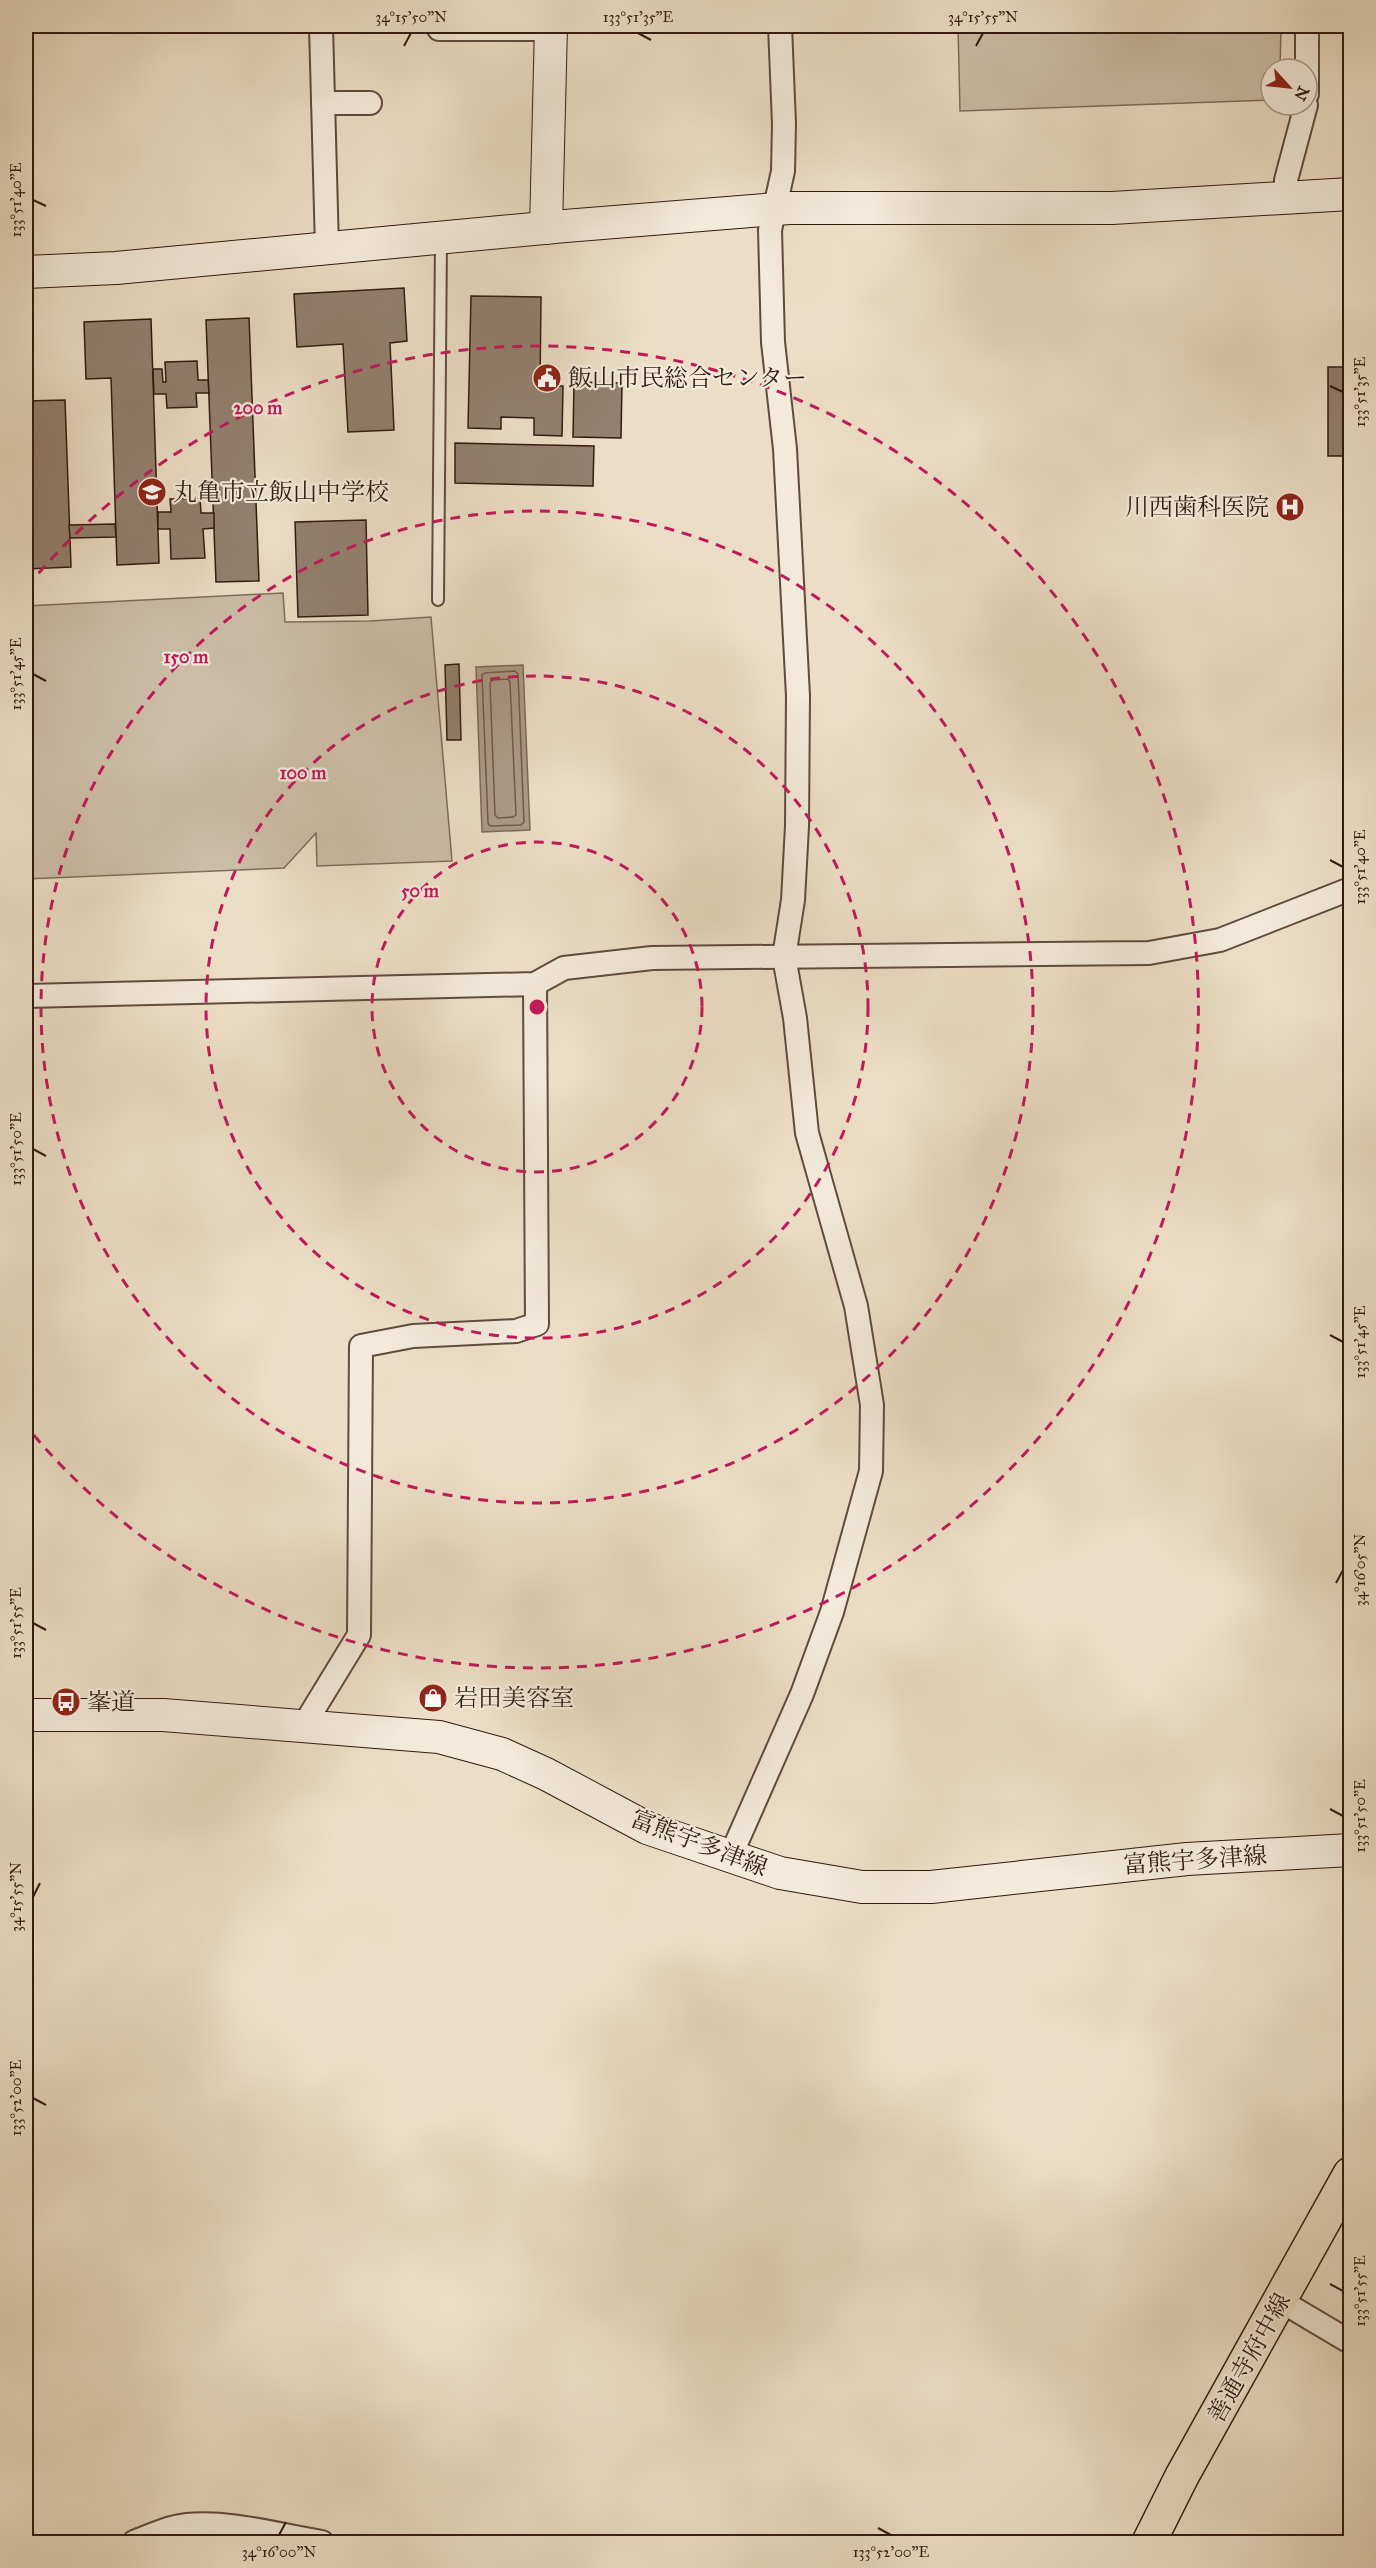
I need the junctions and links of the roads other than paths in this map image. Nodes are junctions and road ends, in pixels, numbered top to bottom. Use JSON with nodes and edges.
{"nodes":[{"id":1,"x":321,"y":26,"type":"edge"},
{"id":2,"x":780,"y":26,"type":"edge"},
{"id":3,"x":1307,"y":26,"type":"edge"},
{"id":4,"x":551,"y":27,"type":"edge"},
{"id":5,"x":439,"y":29,"type":"dead end"},
{"id":6,"x":1307,"y":57,"type":"edge"},
{"id":7,"x":323,"y":103,"type":"junction"},
{"id":8,"x":370,"y":103,"type":"dead end"},
{"id":9,"x":1303,"y":117,"type":"edge"},
{"id":10,"x":1350,"y":194,"type":"edge"},
{"id":11,"x":1286,"y":199,"type":"junction"},
{"id":12,"x":773,"y":210,"type":"junction"},
{"id":13,"x":546,"y":228,"type":"junction"},
{"id":14,"x":441,"y":237,"type":"junction"},
{"id":15,"x":327,"y":248,"type":"junction"},
{"id":16,"x":26,"y":272,"type":"edge"},
{"id":17,"x":438,"y":600,"type":"dead end"},
{"id":18,"x":1350,"y":889,"type":"edge"},
{"id":19,"x":784,"y":957,"type":"junction"},
{"id":20,"x":535,"y":984,"type":"junction"},
{"id":21,"x":26,"y":996,"type":"edge"},
{"id":22,"x":26,"y":1715,"type":"edge"},
{"id":23,"x":304,"y":1725,"type":"junction"},
{"id":24,"x":1350,"y":1850,"type":"edge"},
{"id":25,"x":731,"y":1855,"type":"junction"},
{"id":26,"x":1350,"y":2174,"type":"edge"},
{"id":27,"x":1281,"y":2301,"type":"junction"},
{"id":28,"x":1350,"y":2342,"type":"edge"},
{"id":29,"x":134,"y":2542,"type":"edge"},
{"id":30,"x":322,"y":2542,"type":"edge"},
{"id":31,"x":1149,"y":2542,"type":"edge"}],
"edges":[{"from":1,"to":7,"type":"street"},
{"from":2,"to":12,"type":"street"},
{"from":3,"to":6,"type":"street"},
{"from":4,"to":5,"type":"street"},
{"from":4,"to":13,"type":"street"},
{"from":7,"to":8,"type":"street"},
{"from":7,"to":15,"type":"street"},
{"from":9,"to":11,"type":"street"},
{"from":10,"to":11,"type":"street"},
{"from":11,"to":12,"type":"street"},
{"from":12,"to":13,"type":"street"},
{"from":12,"to":19,"type":"street"},
{"from":13,"to":14,"type":"street"},
{"from":14,"to":15,"type":"street"},
{"from":14,"to":17,"type":"lane"},
{"from":15,"to":16,"type":"street"},
{"from":18,"to":19,"type":"street"},
{"from":19,"to":20,"type":"street"},
{"from":19,"to":25,"type":"street"},
{"from":20,"to":21,"type":"street"},
{"from":20,"to":23,"type":"street"},
{"from":22,"to":23,"type":"street","name":"富熊宇多津線"},
{"from":23,"to":25,"type":"street","name":"富熊宇多津線"},
{"from":24,"to":25,"type":"street","name":"富熊宇多津線"},
{"from":26,"to":27,"type":"main road","name":"善通寺府中線"},
{"from":27,"to":28,"type":"street"},
{"from":27,"to":31,"type":"main road","name":"善通寺府中線"},
{"from":29,"to":30,"type":"street"}]}
